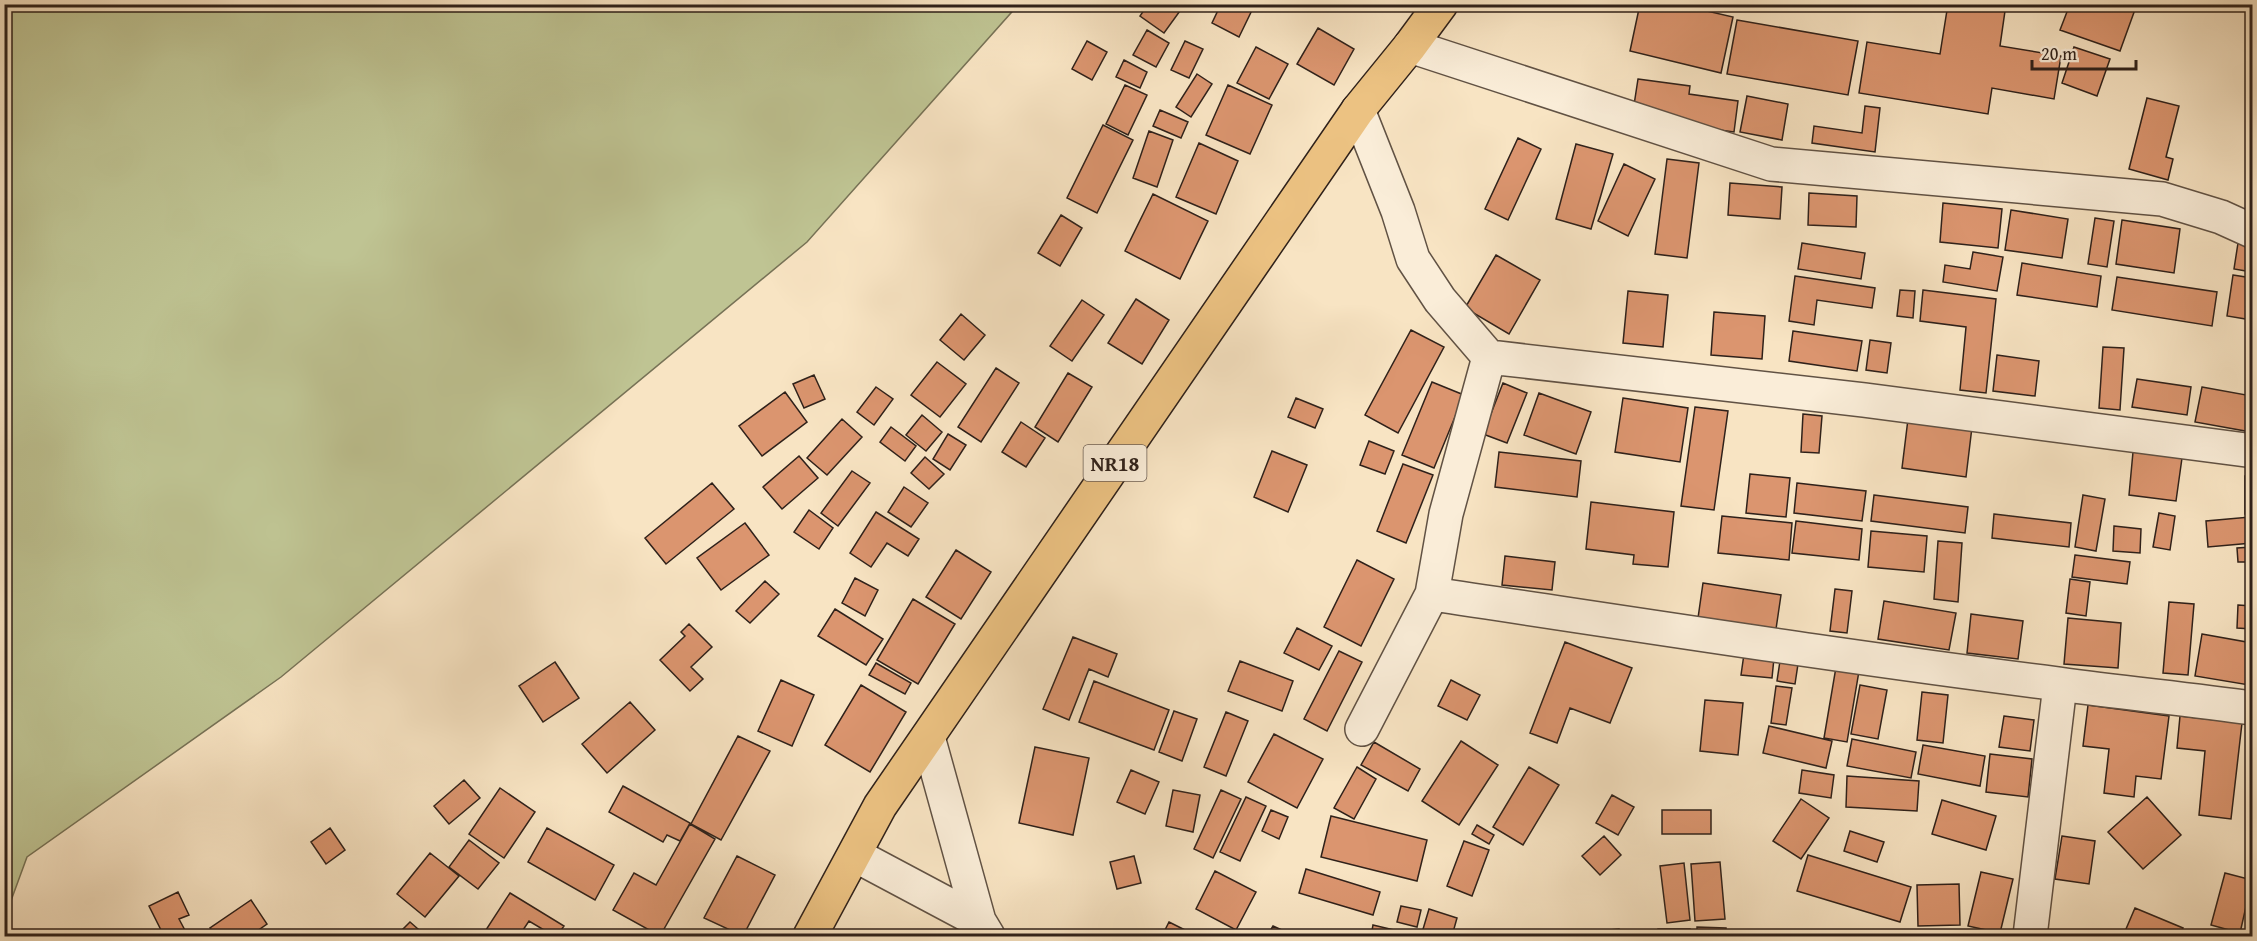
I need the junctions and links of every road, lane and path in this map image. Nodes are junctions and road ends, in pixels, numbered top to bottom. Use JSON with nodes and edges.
{"nodes":[{"id":1,"x":1441,"y":4,"type":"edge"},
{"id":2,"x":1410,"y":46,"type":"junction"},
{"id":3,"x":1358,"y":110,"type":"junction"},
{"id":4,"x":2253,"y":231,"type":"edge"},
{"id":5,"x":1489,"y":357,"type":"junction"},
{"id":6,"x":2246,"y":450,"type":"dead end"},
{"id":7,"x":1432,"y":594,"type":"junction"},
{"id":8,"x":2060,"y":685,"type":"junction"},
{"id":9,"x":2253,"y":708,"type":"edge"},
{"id":10,"x":1362,"y":729,"type":"dead end"},
{"id":11,"x":928,"y":737,"type":"junction"},
{"id":12,"x":855,"y":855,"type":"junction"},
{"id":13,"x":984,"y":929,"type":"edge"},
{"id":14,"x":810,"y":936,"type":"edge"},
{"id":15,"x":2030,"y":936,"type":"edge"}],
"edges":[{"from":1,"to":2,"type":"main road","number":"NR18"},
{"from":2,"to":3,"type":"main road","number":"NR18"},
{"from":2,"to":4,"type":"street"},
{"from":3,"to":5,"type":"street"},
{"from":3,"to":11,"type":"main road","number":"NR18"},
{"from":5,"to":6,"type":"street"},
{"from":5,"to":7,"type":"street"},
{"from":7,"to":8,"type":"street"},
{"from":7,"to":10,"type":"street"},
{"from":8,"to":9,"type":"street"},
{"from":8,"to":15,"type":"street"},
{"from":11,"to":12,"type":"main road","number":"NR18"},
{"from":11,"to":13,"type":"street"},
{"from":12,"to":13,"type":"street"},
{"from":12,"to":14,"type":"main road","number":"NR18"}]}
